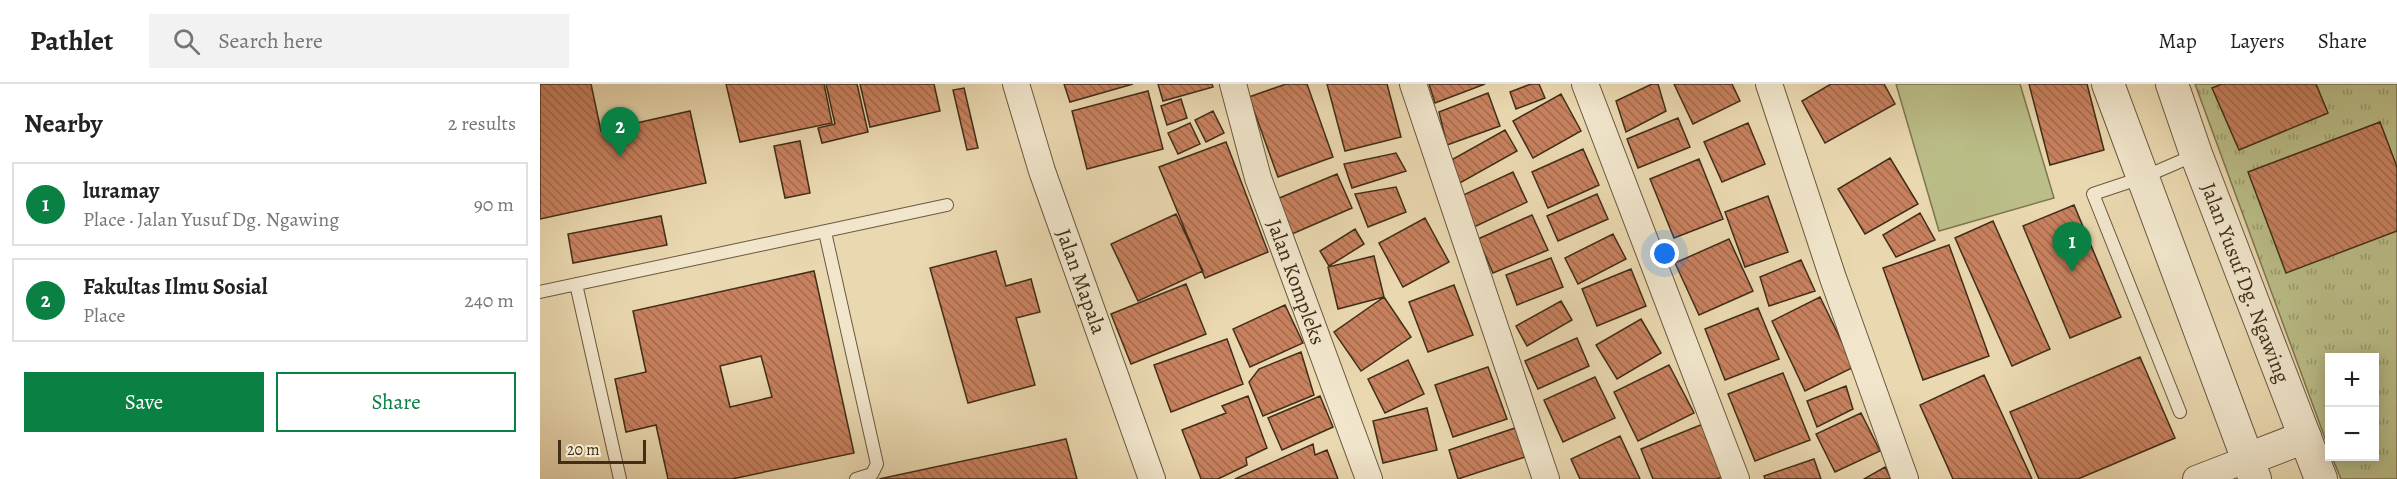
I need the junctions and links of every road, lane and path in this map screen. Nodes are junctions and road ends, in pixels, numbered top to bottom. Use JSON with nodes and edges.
{"nodes":[{"id":1,"x":1016,"y":84,"type":"edge"},
{"id":2,"x":1233,"y":84,"type":"edge"},
{"id":3,"x":1413,"y":84,"type":"edge"},
{"id":4,"x":1585,"y":84,"type":"edge"},
{"id":5,"x":1769,"y":84,"type":"edge"},
{"id":6,"x":2108,"y":84,"type":"edge"},
{"id":7,"x":2172,"y":84,"type":"edge"},
{"id":8,"x":2196,"y":154,"type":"junction"},
{"id":9,"x":2144,"y":177,"type":"junction"},
{"id":10,"x":947,"y":205,"type":"dead end"},
{"id":11,"x":825,"y":232,"type":"junction"},
{"id":12,"x":576,"y":284,"type":"junction"},
{"id":13,"x":540,"y":292,"type":"edge"},
{"id":14,"x":2180,"y":412,"type":"dead end"},
{"id":15,"x":2305,"y":437,"type":"junction"},
{"id":16,"x":2251,"y":469,"type":"edge"},
{"id":17,"x":620,"y":479,"type":"edge"},
{"id":18,"x":856,"y":479,"type":"edge"},
{"id":19,"x":1152,"y":479,"type":"edge"},
{"id":20,"x":1369,"y":479,"type":"edge"},
{"id":21,"x":1546,"y":479,"type":"edge"},
{"id":22,"x":1737,"y":479,"type":"edge"},
{"id":23,"x":1905,"y":479,"type":"edge"},
{"id":24,"x":2196,"y":479,"type":"edge"},
{"id":25,"x":2321,"y":479,"type":"edge"}],
"edges":[{"from":1,"to":19,"type":"street","name":"Jalan Mapala"},
{"from":2,"to":20,"type":"street","name":"Jalan Kompleks"},
{"from":3,"to":21,"type":"street"},
{"from":4,"to":22,"type":"street"},
{"from":5,"to":23,"type":"street"},
{"from":6,"to":9,"type":"street"},
{"from":7,"to":8,"type":"street","name":"Jalan Yusuf Dg. Ngawing"},
{"from":8,"to":9,"type":"lane"},
{"from":8,"to":15,"type":"street","name":"Jalan Yusuf Dg. Ngawing"},
{"from":9,"to":14,"type":"lane"},
{"from":9,"to":16,"type":"street"},
{"from":10,"to":11,"type":"lane"},
{"from":11,"to":12,"type":"lane"},
{"from":11,"to":18,"type":"lane"},
{"from":12,"to":13,"type":"lane"},
{"from":12,"to":17,"type":"lane"},
{"from":15,"to":16,"type":"street"},
{"from":15,"to":25,"type":"street","name":"Jalan Yusuf Dg. Ngawing"},
{"from":16,"to":24,"type":"street"}]}
